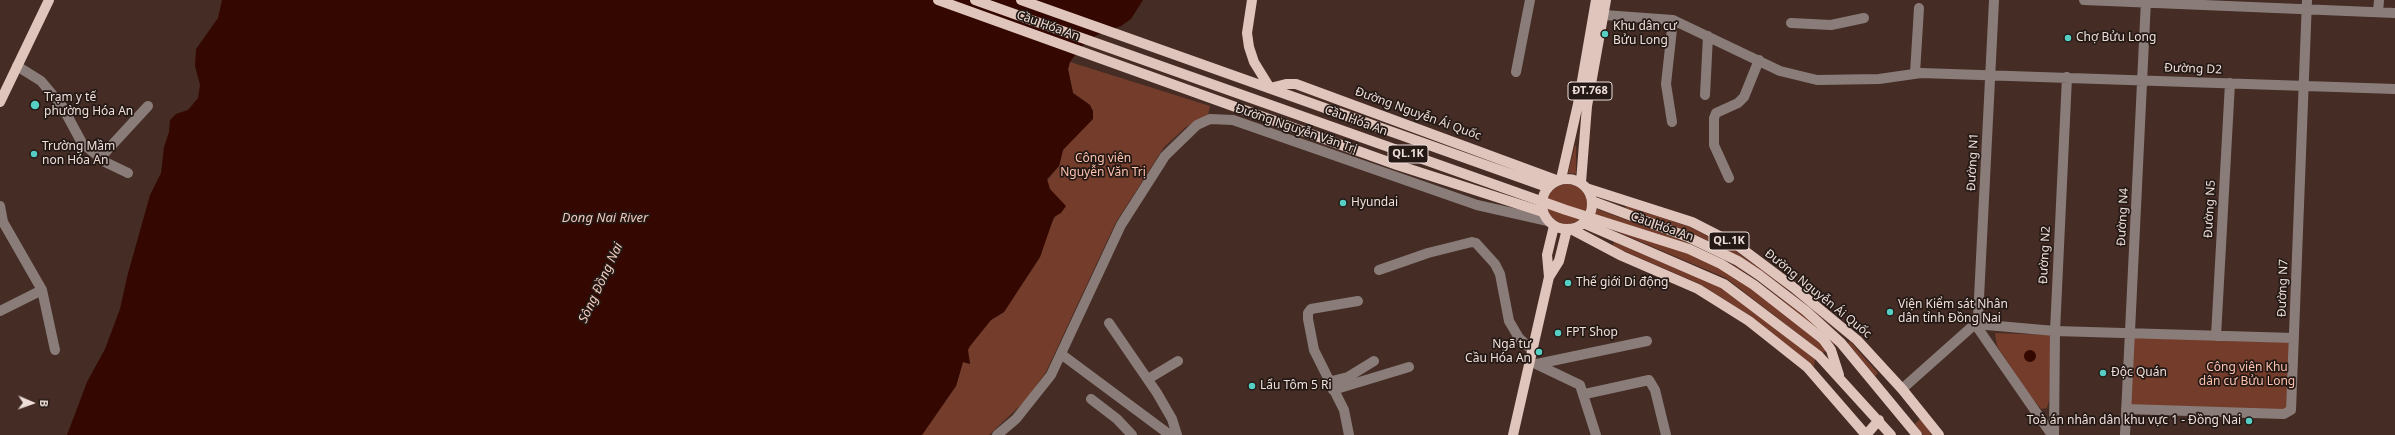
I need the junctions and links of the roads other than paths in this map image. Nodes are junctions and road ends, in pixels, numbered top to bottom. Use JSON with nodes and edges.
{"nodes":[{"id":1,"x":49,"y":0,"type":"edge"},
{"id":2,"x":938,"y":0,"type":"edge"},
{"id":3,"x":976,"y":0,"type":"edge"},
{"id":4,"x":1021,"y":0,"type":"edge"},
{"id":5,"x":1252,"y":0,"type":"edge"},
{"id":6,"x":1530,"y":0,"type":"edge"},
{"id":7,"x":1596,"y":0,"type":"edge"},
{"id":8,"x":1606,"y":0,"type":"edge"},
{"id":9,"x":1994,"y":0,"type":"edge"},
{"id":10,"x":2084,"y":0,"type":"edge"},
{"id":11,"x":2378,"y":0,"type":"edge"},
{"id":12,"x":2146,"y":1,"type":"edge"},
{"id":13,"x":2236,"y":3,"type":"edge"},
{"id":14,"x":2306,"y":5,"type":"edge"},
{"id":15,"x":1919,"y":8,"type":"dead end"},
{"id":16,"x":2378,"y":12,"type":"junction"},
{"id":17,"x":2395,"y":13,"type":"edge"},
{"id":18,"x":1604,"y":15,"type":"junction"},
{"id":19,"x":1864,"y":18,"type":"dead end"},
{"id":20,"x":1673,"y":20,"type":"junction"},
{"id":21,"x":1791,"y":23,"type":"dead end"},
{"id":22,"x":1708,"y":36,"type":"junction"},
{"id":23,"x":1758,"y":60,"type":"junction"},
{"id":24,"x":17,"y":66,"type":"junction"},
{"id":25,"x":1516,"y":72,"type":"dead end"},
{"id":26,"x":1915,"y":73,"type":"junction"},
{"id":27,"x":1991,"y":74,"type":"junction"},
{"id":28,"x":2067,"y":77,"type":"junction"},
{"id":29,"x":2142,"y":80,"type":"junction"},
{"id":30,"x":2230,"y":83,"type":"junction"},
{"id":31,"x":2304,"y":86,"type":"junction"},
{"id":32,"x":1268,"y":87,"type":"junction"},
{"id":33,"x":2395,"y":89,"type":"edge"},
{"id":34,"x":1705,"y":95,"type":"dead end"},
{"id":35,"x":0,"y":102,"type":"edge"},
{"id":36,"x":148,"y":106,"type":"dead end"},
{"id":37,"x":1672,"y":122,"type":"dead end"},
{"id":38,"x":100,"y":158,"type":"junction"},
{"id":39,"x":1474,"y":162,"type":"junction"},
{"id":40,"x":128,"y":174,"type":"dead end"},
{"id":41,"x":1729,"y":178,"type":"dead end"},
{"id":42,"x":1558,"y":179,"type":"junction"},
{"id":43,"x":1584,"y":185,"type":"junction"},
{"id":44,"x":1465,"y":187,"type":"junction"},
{"id":45,"x":1546,"y":187,"type":"junction"},
{"id":46,"x":1500,"y":199,"type":"junction"},
{"id":47,"x":1592,"y":201,"type":"junction"},
{"id":48,"x":0,"y":206,"type":"edge"},
{"id":49,"x":1490,"y":208,"type":"junction"},
{"id":50,"x":1543,"y":212,"type":"junction"},
{"id":51,"x":1551,"y":223,"type":"junction"},
{"id":52,"x":1583,"y":223,"type":"junction"},
{"id":53,"x":1569,"y":229,"type":"junction"},
{"id":54,"x":1379,"y":270,"type":"dead end"},
{"id":55,"x":1549,"y":277,"type":"junction"},
{"id":56,"x":42,"y":290,"type":"junction"},
{"id":57,"x":1358,"y":300,"type":"dead end"},
{"id":58,"x":0,"y":311,"type":"edge"},
{"id":59,"x":1109,"y":323,"type":"dead end"},
{"id":60,"x":1976,"y":324,"type":"junction"},
{"id":61,"x":2055,"y":330,"type":"junction"},
{"id":62,"x":2130,"y":333,"type":"junction"},
{"id":63,"x":1850,"y":334,"type":"junction"},
{"id":64,"x":2216,"y":336,"type":"junction"},
{"id":65,"x":2294,"y":338,"type":"junction"},
{"id":66,"x":1823,"y":339,"type":"joint"},
{"id":67,"x":1647,"y":341,"type":"dead end"},
{"id":68,"x":1841,"y":342,"type":"junction"},
{"id":69,"x":55,"y":350,"type":"dead end"},
{"id":70,"x":1831,"y":350,"type":"junction"},
{"id":71,"x":1061,"y":354,"type":"junction"},
{"id":72,"x":1533,"y":358,"type":"junction"},
{"id":73,"x":1178,"y":361,"type":"dead end"},
{"id":74,"x":1374,"y":361,"type":"dead end"},
{"id":75,"x":1857,"y":362,"type":"junction"},
{"id":76,"x":1409,"y":368,"type":"dead end"},
{"id":77,"x":1840,"y":378,"type":"junction"},
{"id":78,"x":1148,"y":379,"type":"junction"},
{"id":79,"x":1331,"y":386,"type":"junction"},
{"id":80,"x":1902,"y":389,"type":"junction"},
{"id":81,"x":1585,"y":394,"type":"junction"},
{"id":82,"x":1091,"y":399,"type":"dead end"},
{"id":83,"x":1891,"y":404,"type":"junction"},
{"id":84,"x":2126,"y":409,"type":"junction"},
{"id":85,"x":1879,"y":420,"type":"junction"},
{"id":86,"x":997,"y":435,"type":"edge"},
{"id":87,"x":1132,"y":435,"type":"edge"},
{"id":88,"x":1170,"y":435,"type":"edge"},
{"id":89,"x":1177,"y":435,"type":"edge"},
{"id":90,"x":1349,"y":435,"type":"edge"},
{"id":91,"x":1512,"y":435,"type":"edge"},
{"id":92,"x":1596,"y":435,"type":"edge"},
{"id":93,"x":1666,"y":435,"type":"edge"},
{"id":94,"x":1866,"y":435,"type":"edge"},
{"id":95,"x":1892,"y":435,"type":"edge"},
{"id":96,"x":1917,"y":435,"type":"edge"},
{"id":97,"x":1939,"y":435,"type":"edge"},
{"id":98,"x":2053,"y":435,"type":"edge"},
{"id":99,"x":2125,"y":435,"type":"edge"}],
"edges":[{"from":1,"to":24,"type":"main road"},
{"from":2,"to":44,"type":"main road","name":"Cầu Hóa An","number":"QL.1K"},
{"from":3,"to":66,"type":"main road","name":"Cầu Hóa An","number":"QL.1K","bridge":true},
{"from":4,"to":32,"type":"main road","name":"Cầu Hóa An","number":"QL.1K"},
{"from":5,"to":32,"type":"main road"},
{"from":6,"to":25,"type":"street"},
{"from":7,"to":42,"type":"main road","number":"ĐT.768"},
{"from":8,"to":18,"type":"main road","number":"ĐT.768"},
{"from":9,"to":27,"type":"street","name":"Đường N1"},
{"from":10,"to":12,"type":"street"},
{"from":11,"to":16,"type":"street"},
{"from":12,"to":13,"type":"street"},
{"from":12,"to":29,"type":"street","name":"Đường N4"},
{"from":13,"to":14,"type":"street"},
{"from":14,"to":16,"type":"street"},
{"from":14,"to":31,"type":"street","name":"Đường N7"},
{"from":15,"to":26,"type":"street"},
{"from":16,"to":17,"type":"street"},
{"from":18,"to":20,"type":"street"},
{"from":18,"to":43,"type":"main road","number":"ĐT.768"},
{"from":19,"to":21,"type":"street"},
{"from":20,"to":22,"type":"street","name":"Đường D2"},
{"from":20,"to":37,"type":"street"},
{"from":22,"to":23,"type":"street","name":"Đường D2"},
{"from":22,"to":34,"type":"street"},
{"from":23,"to":26,"type":"street","name":"Đường D2"},
{"from":23,"to":41,"type":"street"},
{"from":24,"to":35,"type":"main road"},
{"from":24,"to":38,"type":"street"},
{"from":26,"to":27,"type":"street","name":"Đường D2"},
{"from":27,"to":28,"type":"street","name":"Đường D2"},
{"from":27,"to":60,"type":"street","name":"Đường N1"},
{"from":28,"to":29,"type":"street","name":"Đường D2"},
{"from":28,"to":61,"type":"street","name":"Đường N2"},
{"from":29,"to":30,"type":"street","name":"Đường D2"},
{"from":29,"to":62,"type":"street","name":"Đường N4"},
{"from":30,"to":31,"type":"street","name":"Đường D2"},
{"from":30,"to":64,"type":"street","name":"Đường N5"},
{"from":31,"to":33,"type":"street","name":"Đường D2"},
{"from":31,"to":65,"type":"street","name":"Đường N7"},
{"from":32,"to":39,"type":"main road","number":"QL.1K"},
{"from":32,"to":42,"type":"main road","name":"Đường Nguyễn Ái Quốc","number":"QL.1K"},
{"from":36,"to":38,"type":"street"},
{"from":38,"to":40,"type":"street"},
{"from":39,"to":44,"type":"main road"},
{"from":39,"to":45,"type":"main road","number":"QL.1K"},
{"from":42,"to":43,"type":"main road"},
{"from":42,"to":45,"type":"main road"},
{"from":43,"to":47,"type":"main road"},
{"from":43,"to":63,"type":"main road","name":"Đường Nguyễn Ái Quốc","number":"QL.1K"},
{"from":44,"to":46,"type":"main road","number":"QL.1K"},
{"from":45,"to":50,"type":"main road"},
{"from":46,"to":49,"type":"street"},
{"from":46,"to":50,"type":"main road","number":"QL.1K"},
{"from":47,"to":52,"type":"main road"},
{"from":47,"to":68,"type":"main road","name":"Đường Nguyễn Ái Quốc","number":"QL.1K"},
{"from":48,"to":56,"type":"street"},
{"from":49,"to":51,"type":"street","name":"Đường Nguyễn Văn Trị"},
{"from":49,"to":71,"type":"street","name":"Đường Nguyễn Văn Trị"},
{"from":50,"to":51,"type":"main road"},
{"from":51,"to":53,"type":"main road"},
{"from":51,"to":55,"type":"main road"},
{"from":52,"to":53,"type":"main road"},
{"from":52,"to":77,"type":"main road","name":"Đường Nguyễn Ái Quốc","number":"QL.1K"},
{"from":53,"to":55,"type":"main road"},
{"from":53,"to":94,"type":"main road"},
{"from":54,"to":72,"type":"street"},
{"from":55,"to":72,"type":"main road"},
{"from":56,"to":58,"type":"street"},
{"from":56,"to":69,"type":"street"},
{"from":57,"to":79,"type":"street"},
{"from":59,"to":78,"type":"street"},
{"from":60,"to":61,"type":"street"},
{"from":60,"to":80,"type":"street"},
{"from":60,"to":98,"type":"street"},
{"from":61,"to":62,"type":"street"},
{"from":61,"to":98,"type":"street","name":"Đường N2"},
{"from":62,"to":64,"type":"street"},
{"from":62,"to":84,"type":"street","name":"Đường N4"},
{"from":63,"to":68,"type":"main road"},
{"from":63,"to":80,"type":"main road","name":"Đường Nguyễn Ái Quốc","number":"QL.1K"},
{"from":64,"to":65,"type":"street"},
{"from":65,"to":84,"type":"street","name":"Đường N7"},
{"from":66,"to":70,"type":"main road","name":"Đường Nguyễn Ái Quốc","number":"QL.1K"},
{"from":67,"to":72,"type":"street"},
{"from":68,"to":75,"type":"main road","name":"Đường Nguyễn Ái Quốc","number":"QL.1K"},
{"from":70,"to":75,"type":"main road","name":"Đường Nguyễn Ái Quốc","number":"QL.1K"},
{"from":70,"to":77,"type":"main road","name":"Đường Nguyễn Ái Quốc","number":"QL.1K"},
{"from":71,"to":86,"type":"street","name":"Đường Nguyễn Văn Trị"},
{"from":71,"to":88,"type":"street"},
{"from":72,"to":81,"type":"street"},
{"from":72,"to":91,"type":"main road"},
{"from":73,"to":78,"type":"street"},
{"from":74,"to":79,"type":"street"},
{"from":75,"to":83,"type":"main road","name":"Đường Nguyễn Ái Quốc","number":"QL.1K"},
{"from":76,"to":79,"type":"street"},
{"from":77,"to":85,"type":"main road","name":"Đường Nguyễn Ái Quốc","number":"QL.1K"},
{"from":78,"to":89,"type":"street"},
{"from":79,"to":90,"type":"street"},
{"from":80,"to":83,"type":"main road"},
{"from":80,"to":97,"type":"main road","name":"Đường Nguyễn Ái Quốc","number":"QL.1K"},
{"from":81,"to":92,"type":"street"},
{"from":81,"to":93,"type":"street"},
{"from":82,"to":87,"type":"street"},
{"from":83,"to":96,"type":"main road","name":"Đường Nguyễn Ái Quốc","number":"QL.1K"},
{"from":84,"to":99,"type":"street","name":"Đường N4"},
{"from":85,"to":94,"type":"main road"},
{"from":85,"to":95,"type":"main road","name":"Đường Nguyễn Ái Quốc","number":"QL.1K"}]}
